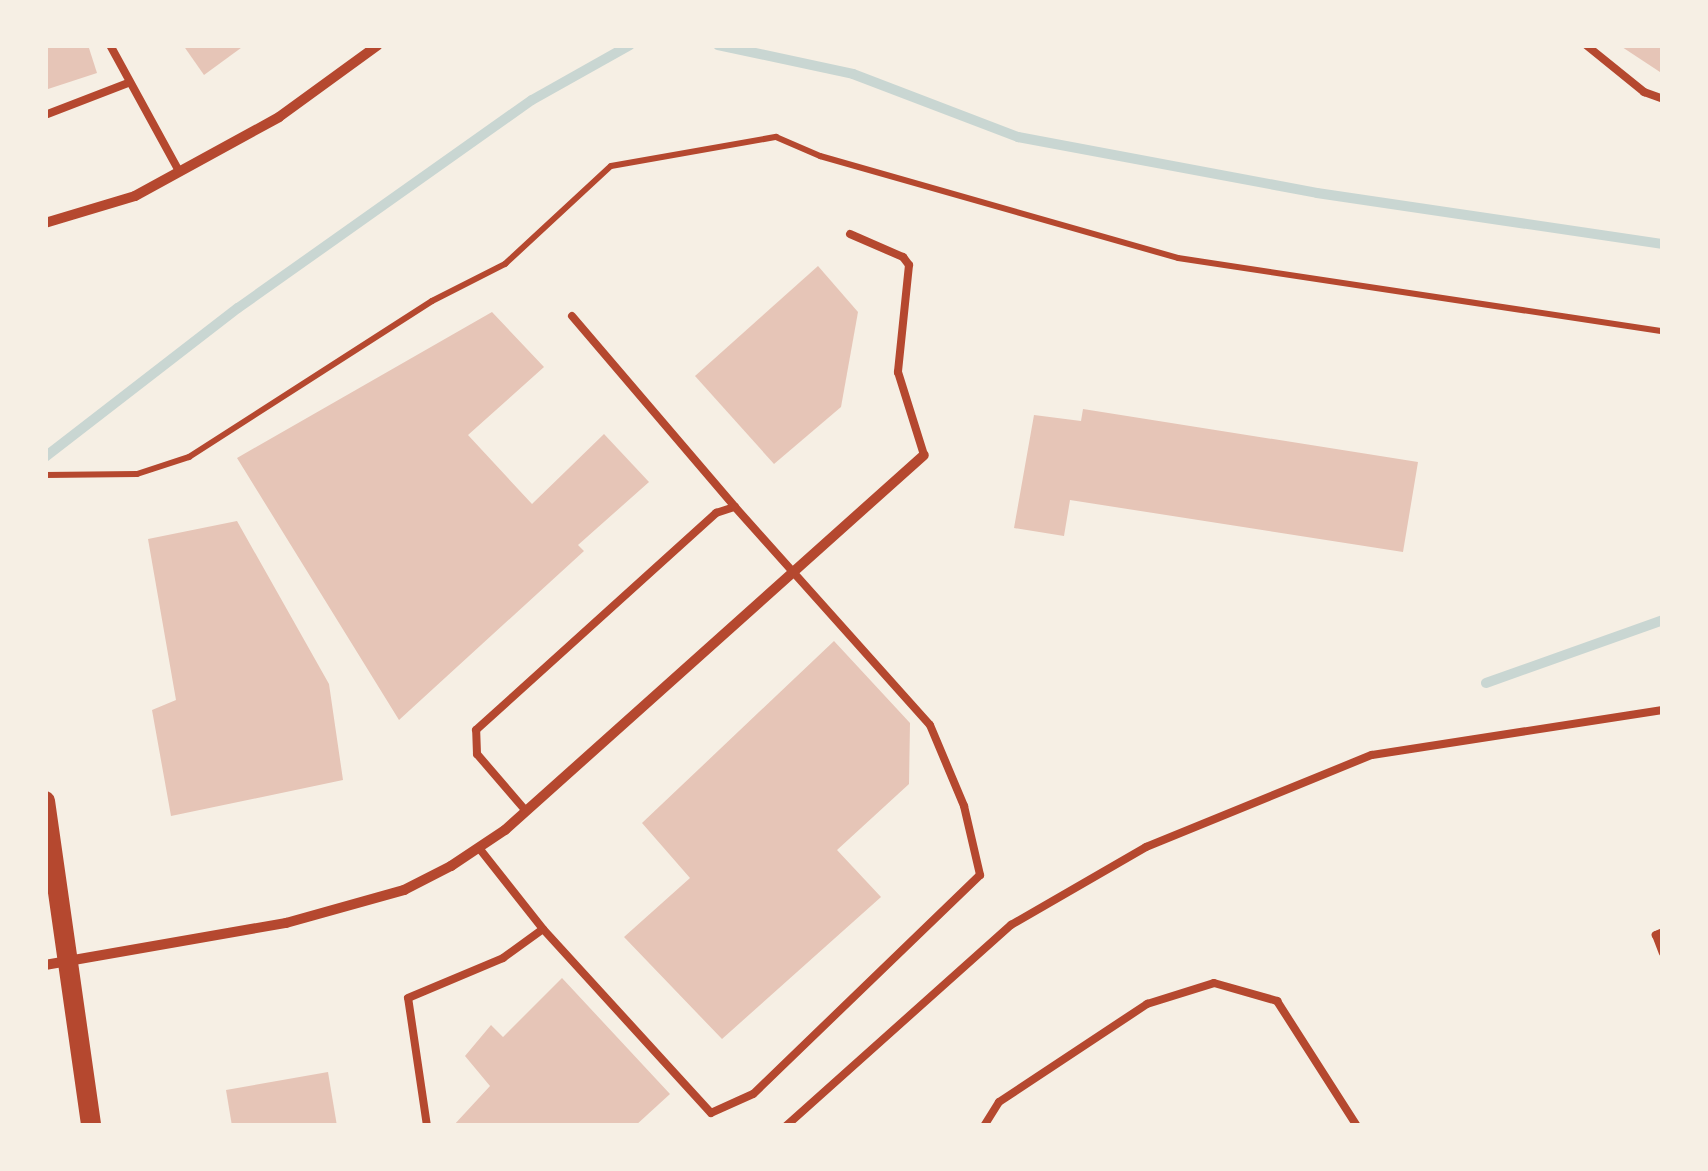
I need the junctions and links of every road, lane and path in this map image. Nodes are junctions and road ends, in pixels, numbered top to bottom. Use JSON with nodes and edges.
{"nodes":[{"id":1,"x":110,"y":45,"type":"edge"},
{"id":2,"x":378,"y":45,"type":"edge"},
{"id":3,"x":1586,"y":45,"type":"edge"},
{"id":4,"x":128,"y":83,"type":"junction"},
{"id":5,"x":1663,"y":98,"type":"edge"},
{"id":6,"x":45,"y":115,"type":"edge"},
{"id":7,"x":179,"y":171,"type":"junction"},
{"id":8,"x":45,"y":223,"type":"edge"},
{"id":9,"x":850,"y":234,"type":"dead end"},
{"id":10,"x":572,"y":316,"type":"dead end"},
{"id":11,"x":1663,"y":331,"type":"edge"},
{"id":12,"x":924,"y":455,"type":"joint"},
{"id":13,"x":45,"y":475,"type":"edge"},
{"id":14,"x":735,"y":506,"type":"junction"},
{"id":15,"x":792,"y":574,"type":"junction"},
{"id":16,"x":1663,"y":710,"type":"edge"},
{"id":17,"x":45,"y":800,"type":"edge"},
{"id":18,"x":526,"y":812,"type":"junction"},
{"id":19,"x":479,"y":848,"type":"junction"},
{"id":20,"x":544,"y":929,"type":"junction"},
{"id":21,"x":1663,"y":932,"type":"edge"},
{"id":22,"x":1663,"y":953,"type":"edge"},
{"id":23,"x":68,"y":960,"type":"junction"},
{"id":24,"x":45,"y":965,"type":"edge"},
{"id":25,"x":91,"y":1126,"type":"edge"},
{"id":26,"x":426,"y":1126,"type":"edge"},
{"id":27,"x":786,"y":1126,"type":"edge"},
{"id":28,"x":984,"y":1126,"type":"edge"},
{"id":29,"x":1358,"y":1126,"type":"edge"}],
"edges":[{"from":1,"to":4,"type":"lane"},
{"from":2,"to":7,"type":"street"},
{"from":3,"to":5,"type":"lane"},
{"from":4,"to":6,"type":"lane"},
{"from":4,"to":7,"type":"lane"},
{"from":7,"to":8,"type":"street"},
{"from":9,"to":12,"type":"lane"},
{"from":10,"to":14,"type":"lane"},
{"from":11,"to":13,"type":"path"},
{"from":12,"to":15,"type":"street"},
{"from":14,"to":15,"type":"lane"},
{"from":14,"to":18,"type":"lane"},
{"from":15,"to":18,"type":"street"},
{"from":15,"to":20,"type":"lane"},
{"from":16,"to":27,"type":"lane"},
{"from":17,"to":23,"type":"main road"},
{"from":18,"to":19,"type":"street"},
{"from":19,"to":20,"type":"lane"},
{"from":19,"to":23,"type":"street"},
{"from":20,"to":26,"type":"lane"},
{"from":21,"to":22,"type":"lane"},
{"from":23,"to":24,"type":"street"},
{"from":23,"to":25,"type":"main road"},
{"from":28,"to":29,"type":"lane"}]}
